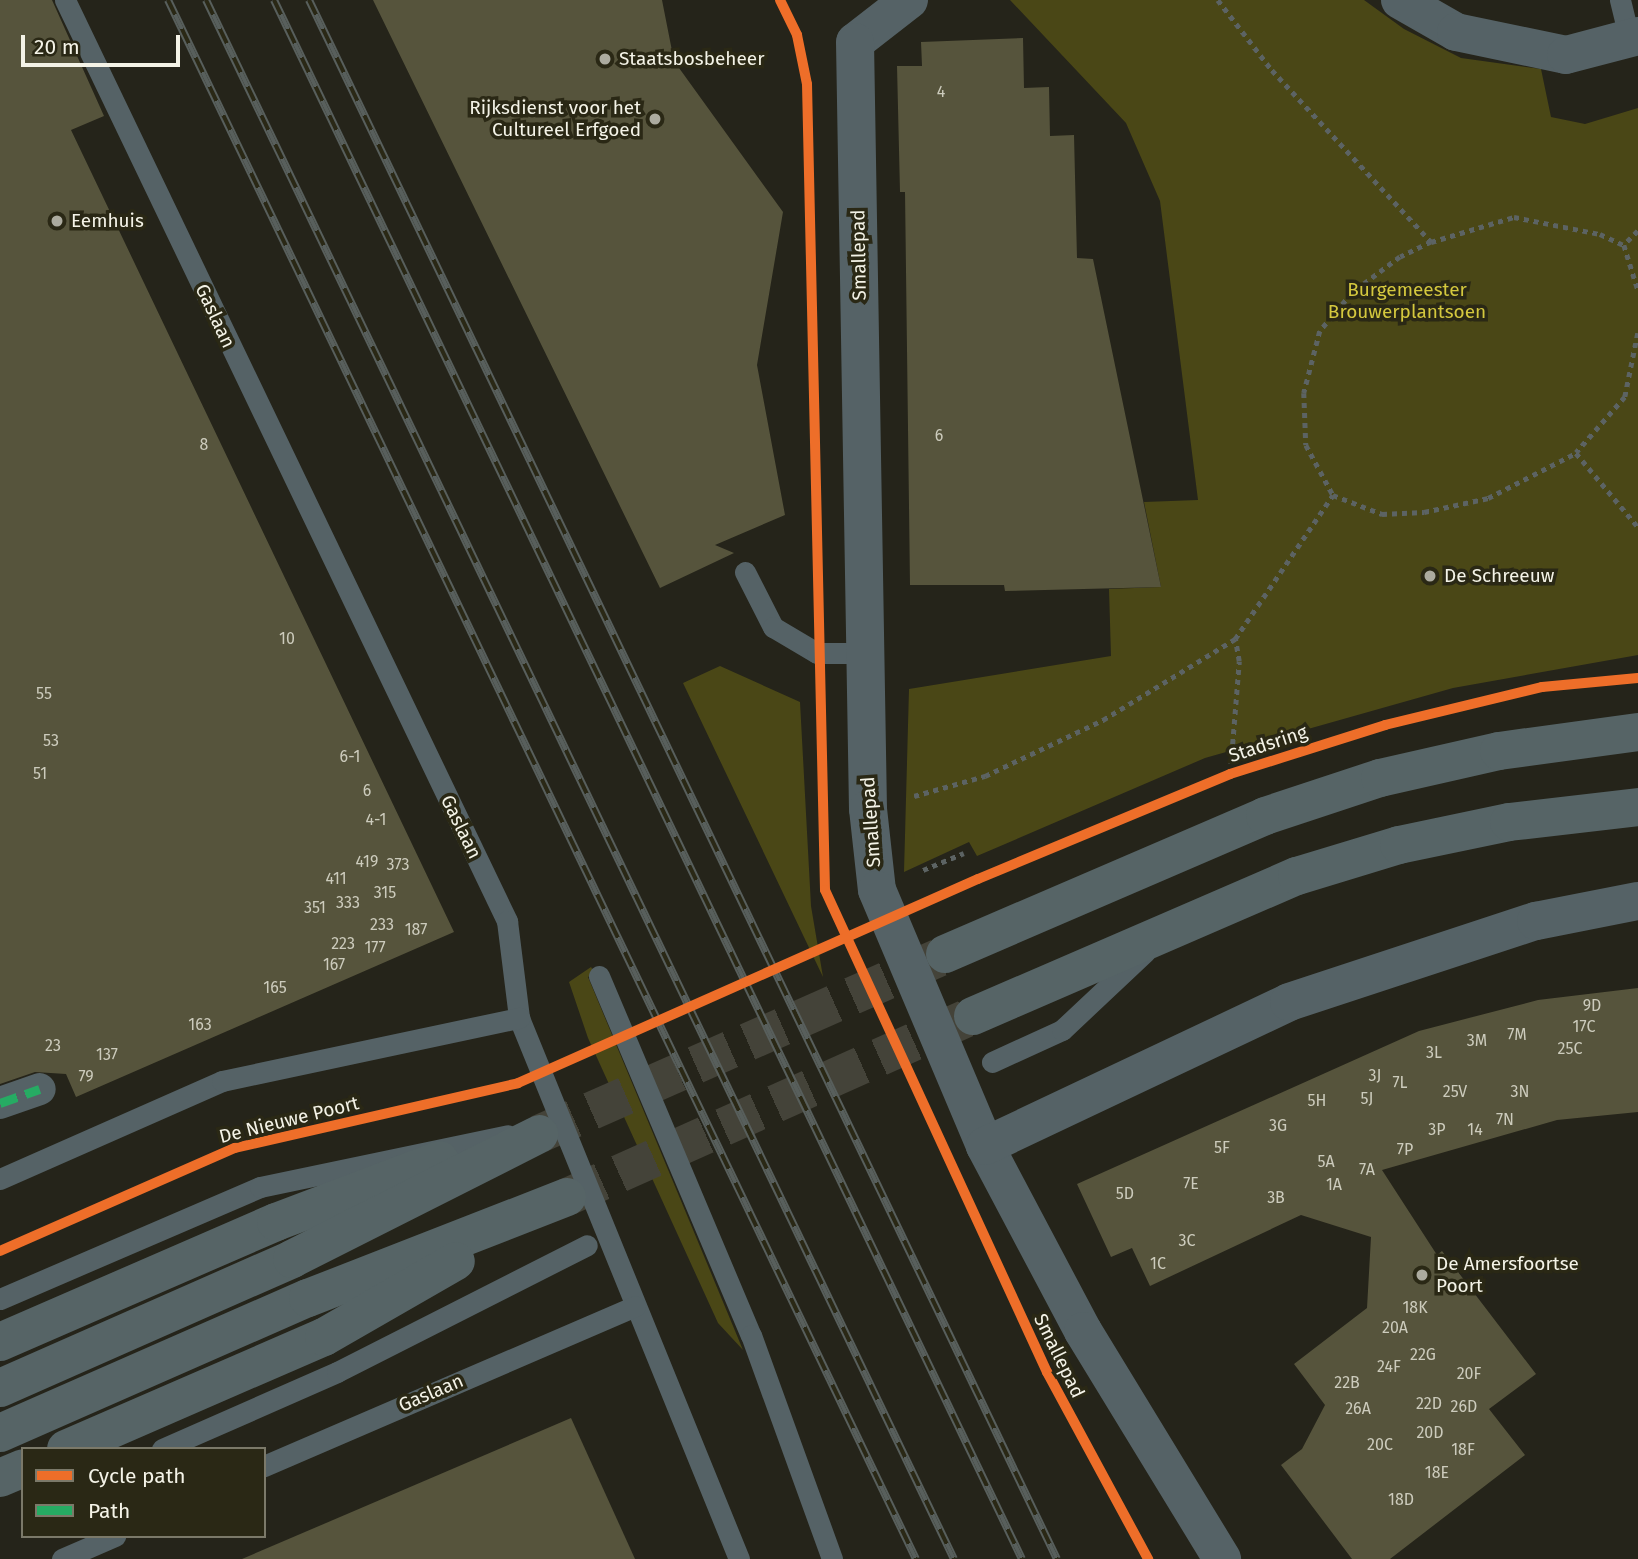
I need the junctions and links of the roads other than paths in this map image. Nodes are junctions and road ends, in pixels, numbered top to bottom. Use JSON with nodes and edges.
{"nodes":[{"id":1,"x":65,"y":0,"type":"edge"},
{"id":2,"x":909,"y":0,"type":"edge"},
{"id":3,"x":1400,"y":0,"type":"edge"},
{"id":4,"x":1620,"y":0,"type":"edge"},
{"id":5,"x":1634,"y":38,"type":"edge"},
{"id":6,"x":745,"y":572,"type":"dead end"},
{"id":7,"x":867,"y":653,"type":"junction"},
{"id":8,"x":1638,"y":732,"type":"edge"},
{"id":9,"x":1638,"y":807,"type":"edge"},
{"id":10,"x":1638,"y":901,"type":"edge"},
{"id":11,"x":1175,"y":925,"type":"junction"},
{"id":12,"x":945,"y":954,"type":"tunnel mouth"},
{"id":13,"x":599,"y":976,"type":"dead end"},
{"id":14,"x":973,"y":1016,"type":"tunnel mouth"},
{"id":15,"x":519,"y":1018,"type":"junction"},
{"id":16,"x":992,"y":1062,"type":"dead end"},
{"id":17,"x":40,"y":1089,"type":"dead end"},
{"id":18,"x":0,"y":1103,"type":"edge"},
{"id":19,"x":524,"y":1135,"type":"junction"},
{"id":20,"x":985,"y":1146,"type":"junction"},
{"id":21,"x":0,"y":1179,"type":"edge"},
{"id":22,"x":587,"y":1245,"type":"dead end"},
{"id":23,"x":0,"y":1299,"type":"edge"},
{"id":24,"x":635,"y":1306,"type":"junction"},
{"id":25,"x":0,"y":1342,"type":"edge"},
{"id":26,"x":0,"y":1388,"type":"edge"},
{"id":27,"x":0,"y":1433,"type":"edge"},
{"id":28,"x":71,"y":1447,"type":"edge"},
{"id":29,"x":167,"y":1447,"type":"edge"},
{"id":30,"x":266,"y":1465,"type":"edge"},
{"id":31,"x":21,"y":1469,"type":"edge"},
{"id":32,"x":21,"y":1479,"type":"edge"},
{"id":33,"x":0,"y":1481,"type":"edge"},
{"id":34,"x":110,"y":1538,"type":"edge"},
{"id":35,"x":62,"y":1559,"type":"edge"},
{"id":36,"x":739,"y":1559,"type":"edge"},
{"id":37,"x":832,"y":1559,"type":"edge"},
{"id":38,"x":1222,"y":1559,"type":"edge"}],
"edges":[{"from":1,"to":15,"type":"lane","name":"Gaslaan"},
{"from":2,"to":7,"type":"street","name":"Smallepad"},
{"from":3,"to":5,"type":"street"},
{"from":4,"to":5,"type":"lane"},
{"from":6,"to":7,"type":"lane"},
{"from":7,"to":20,"type":"street","name":"Smallepad"},
{"from":8,"to":12,"type":"main road"},
{"from":9,"to":11,"type":"main road"},
{"from":10,"to":20,"type":"street"},
{"from":11,"to":14,"type":"main road"},
{"from":11,"to":16,"type":"lane"},
{"from":13,"to":37,"type":"lane"},
{"from":15,"to":21,"type":"lane"},
{"from":15,"to":24,"type":"lane","name":"Gaslaan"},
{"from":17,"to":18,"type":"street"},
{"from":19,"to":23,"type":"lane"},
{"from":19,"to":25,"type":"main road"},
{"from":19,"to":26,"type":"main road"},
{"from":20,"to":38,"type":"street","name":"Smallepad"},
{"from":22,"to":29,"type":"lane"},
{"from":24,"to":30,"type":"lane","name":"Gaslaan"},
{"from":24,"to":36,"type":"lane"},
{"from":27,"to":28,"type":"main road"},
{"from":31,"to":33,"type":"main road"},
{"from":32,"to":33,"type":"lane"},
{"from":34,"to":35,"type":"lane"}]}
